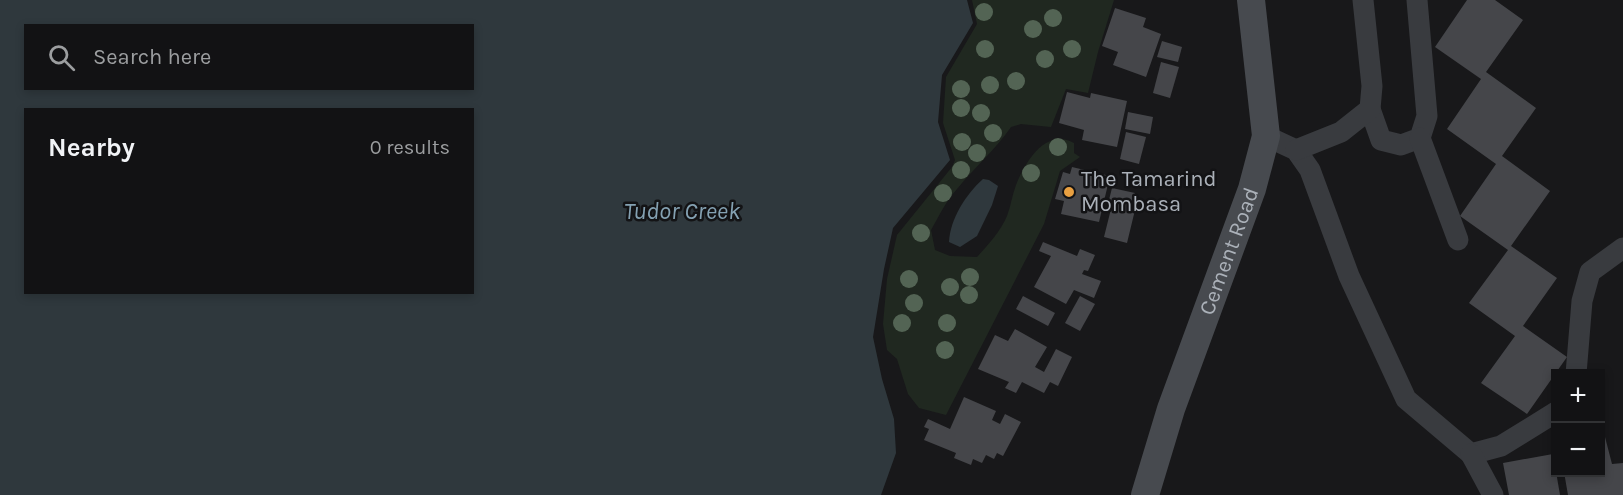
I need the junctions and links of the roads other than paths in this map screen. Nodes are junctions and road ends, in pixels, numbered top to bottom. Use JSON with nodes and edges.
{"nodes":[{"id":1,"x":1251,"y":0,"type":"edge"},
{"id":2,"x":1363,"y":0,"type":"edge"},
{"id":3,"x":1417,"y":0,"type":"edge"},
{"id":4,"x":1370,"y":109,"type":"junction"},
{"id":5,"x":1266,"y":136,"type":"junction"},
{"id":6,"x":1420,"y":138,"type":"junction"},
{"id":7,"x":1296,"y":150,"type":"junction"},
{"id":8,"x":1458,"y":240,"type":"dead end"},
{"id":9,"x":1623,"y":248,"type":"edge"},
{"id":10,"x":1576,"y":369,"type":"edge"},
{"id":11,"x":1551,"y":415,"type":"edge"},
{"id":12,"x":1471,"y":454,"type":"junction"},
{"id":13,"x":1144,"y":495,"type":"edge"},
{"id":14,"x":1493,"y":495,"type":"edge"}],
"edges":[{"from":1,"to":5,"type":"main road","name":"Cement Road"},
{"from":2,"to":4,"type":"street"},
{"from":3,"to":6,"type":"street"},
{"from":4,"to":6,"type":"street"},
{"from":4,"to":7,"type":"street"},
{"from":5,"to":7,"type":"street"},
{"from":5,"to":13,"type":"main road","name":"Cement Road"},
{"from":6,"to":8,"type":"street"},
{"from":7,"to":12,"type":"street"},
{"from":9,"to":10,"type":"street"},
{"from":11,"to":12,"type":"street"},
{"from":12,"to":14,"type":"street"}]}
